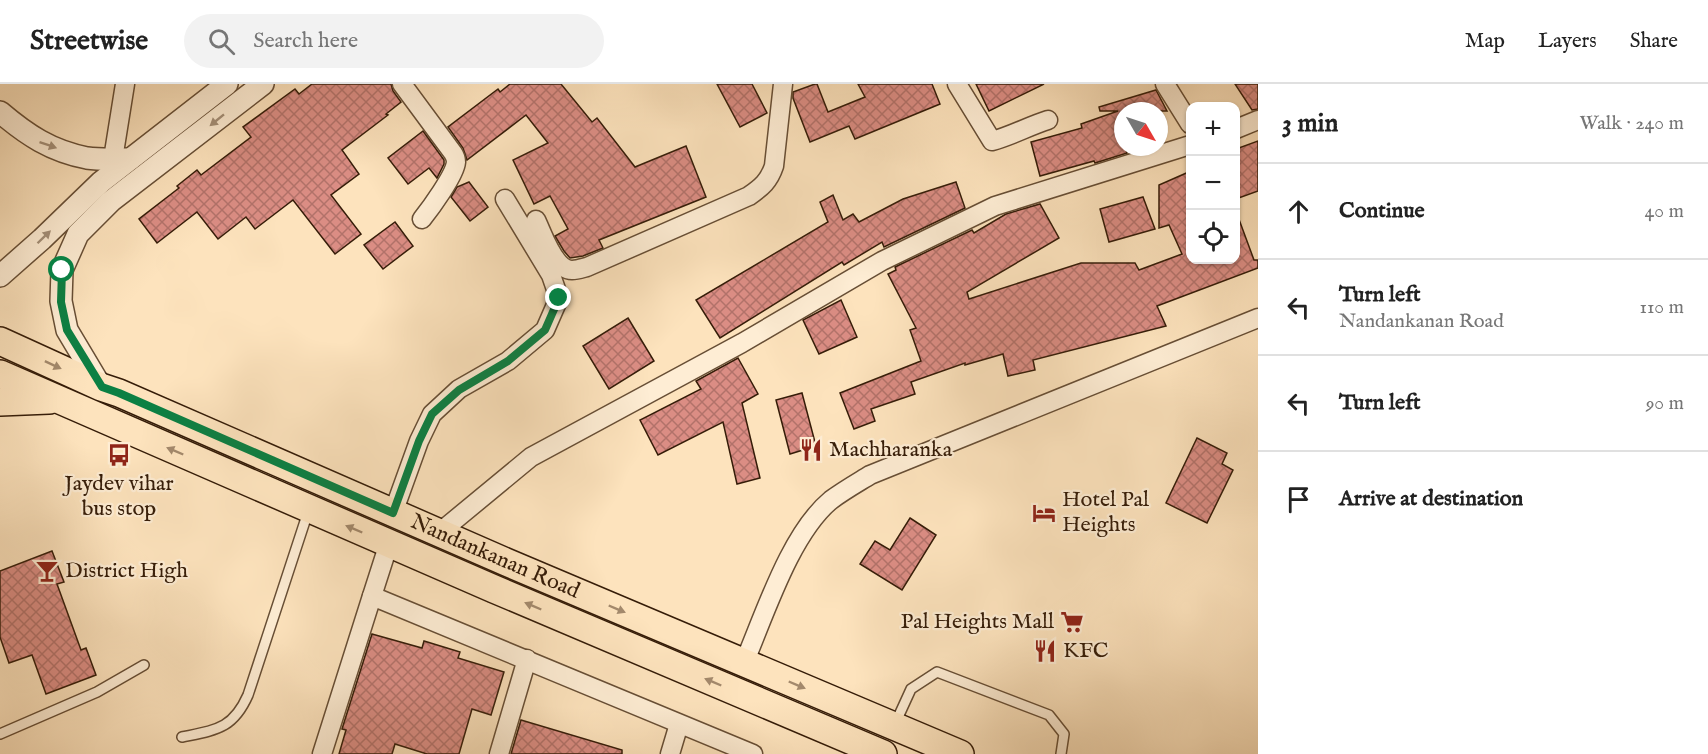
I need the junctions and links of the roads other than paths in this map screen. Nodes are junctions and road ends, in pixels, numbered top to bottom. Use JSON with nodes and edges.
{"nodes":[{"id":1,"x":125,"y":84,"type":"edge"},
{"id":2,"x":227,"y":84,"type":"edge"},
{"id":3,"x":263,"y":84,"type":"edge"},
{"id":4,"x":402,"y":84,"type":"edge"},
{"id":5,"x":783,"y":84,"type":"edge"},
{"id":6,"x":957,"y":84,"type":"edge"},
{"id":7,"x":1165,"y":84,"type":"edge"},
{"id":8,"x":0,"y":112,"type":"edge"},
{"id":9,"x":1186,"y":116,"type":"edge"},
{"id":10,"x":1048,"y":120,"type":"dead end"},
{"id":11,"x":1258,"y":120,"type":"edge"},
{"id":12,"x":1240,"y":127,"type":"edge"},
{"id":13,"x":1186,"y":147,"type":"edge"},
{"id":14,"x":122,"y":159,"type":"junction"},
{"id":15,"x":505,"y":199,"type":"dead end"},
{"id":16,"x":422,"y":219,"type":"dead end"},
{"id":17,"x":536,"y":220,"type":"dead end"},
{"id":18,"x":0,"y":276,"type":"edge"},
{"id":19,"x":1258,"y":318,"type":"edge"},
{"id":20,"x":0,"y":341,"type":"edge"},
{"id":21,"x":0,"y":374,"type":"edge"},
{"id":22,"x":102,"y":387,"type":"junction"},
{"id":23,"x":59,"y":400,"type":"junction"},
{"id":24,"x":0,"y":402,"type":"edge"},
{"id":25,"x":309,"y":509,"type":"junction"},
{"id":26,"x":393,"y":513,"type":"junction"},
{"id":27,"x":439,"y":533,"type":"junction"},
{"id":28,"x":389,"y":543,"type":"junction"},
{"id":29,"x":372,"y":596,"type":"junction"},
{"id":30,"x":527,"y":659,"type":"junction"},
{"id":31,"x":744,"y":663,"type":"junction"},
{"id":32,"x":144,"y":665,"type":"dead end"},
{"id":33,"x":679,"y":724,"type":"junction"},
{"id":34,"x":894,"y":727,"type":"junction"},
{"id":35,"x":0,"y":734,"type":"edge"},
{"id":36,"x":182,"y":737,"type":"dead end"},
{"id":37,"x":322,"y":754,"type":"edge"},
{"id":38,"x":499,"y":754,"type":"edge"},
{"id":39,"x":670,"y":754,"type":"edge"},
{"id":40,"x":753,"y":754,"type":"edge"},
{"id":41,"x":883,"y":754,"type":"edge"},
{"id":42,"x":960,"y":754,"type":"edge"},
{"id":43,"x":1061,"y":754,"type":"edge"}],
"edges":[{"from":1,"to":14,"type":"street"},
{"from":2,"to":14,"type":"street"},
{"from":3,"to":22,"type":"street","one_way":true},
{"from":4,"to":16,"type":"street"},
{"from":5,"to":17,"type":"street"},
{"from":6,"to":10,"type":"street"},
{"from":7,"to":9,"type":"street"},
{"from":8,"to":14,"type":"street","one_way":true},
{"from":11,"to":12,"type":"street"},
{"from":13,"to":27,"type":"street"},
{"from":18,"to":14,"type":"street","one_way":true},
{"from":15,"to":26,"type":"street"},
{"from":19,"to":31,"type":"street"},
{"from":20,"to":22,"type":"main road","name":"Nandankanan Road","one_way":true},
{"from":21,"to":23,"type":"main road","name":"Nandankanan Road"},
{"from":22,"to":26,"type":"main road","name":"Nandankanan Road"},
{"from":23,"to":24,"type":"main road"},
{"from":25,"to":23,"type":"main road","name":"Nandankanan Road","one_way":true},
{"from":28,"to":25,"type":"main road","name":"Nandankanan Road","one_way":true},
{"from":25,"to":36,"type":"lane"},
{"from":26,"to":27,"type":"main road","name":"Nandankanan Road"},
{"from":27,"to":31,"type":"main road","name":"Nandankanan Road","one_way":true},
{"from":28,"to":29,"type":"street"},
{"from":41,"to":28,"type":"main road","name":"Nandankanan Road","one_way":true},
{"from":29,"to":30,"type":"street"},
{"from":29,"to":37,"type":"street"},
{"from":30,"to":33,"type":"street"},
{"from":30,"to":38,"type":"street"},
{"from":31,"to":34,"type":"main road","name":"Nandankanan Road","one_way":true},
{"from":32,"to":35,"type":"lane"},
{"from":33,"to":39,"type":"street"},
{"from":33,"to":40,"type":"street"},
{"from":34,"to":42,"type":"main road","name":"Nandankanan Road"},
{"from":34,"to":43,"type":"lane"}]}
